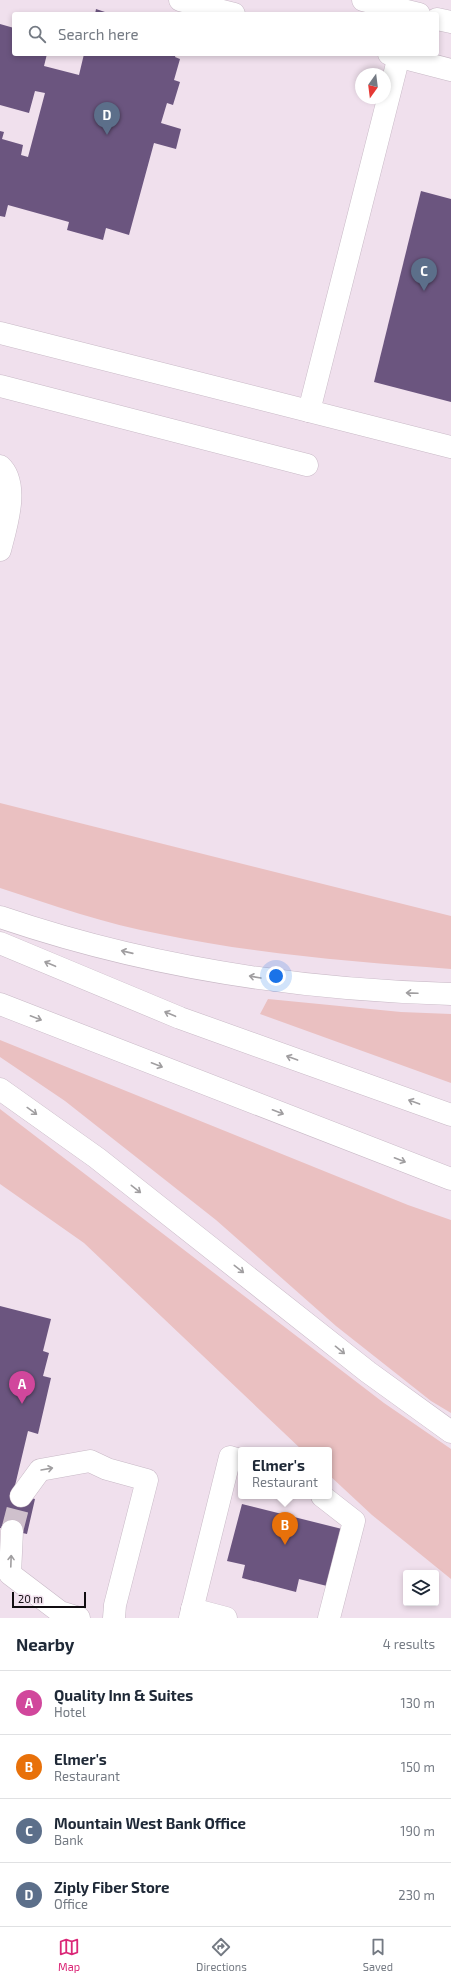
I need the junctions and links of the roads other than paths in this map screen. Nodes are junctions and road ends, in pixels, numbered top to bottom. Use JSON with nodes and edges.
{"nodes":[{"id":1,"x":180,"y":0,"type":"edge"},
{"id":2,"x":363,"y":0,"type":"edge"},
{"id":3,"x":226,"y":12,"type":"edge"},
{"id":4,"x":411,"y":12,"type":"edge"},
{"id":5,"x":439,"y":19,"type":"edge"},
{"id":6,"x":451,"y":22,"type":"edge"},
{"id":7,"x":394,"y":56,"type":"edge"},
{"id":8,"x":398,"y":56,"type":"edge"},
{"id":9,"x":451,"y":70,"type":"edge"},
{"id":10,"x":0,"y":333,"type":"edge"},
{"id":11,"x":0,"y":386,"type":"edge"},
{"id":12,"x":309,"y":411,"type":"junction"},
{"id":13,"x":451,"y":447,"type":"edge"},
{"id":14,"x":307,"y":465,"type":"dead end"},
{"id":15,"x":0,"y":466,"type":"edge"},
{"id":16,"x":0,"y":550,"type":"edge"},
{"id":17,"x":0,"y":917,"type":"edge"},
{"id":18,"x":0,"y":943,"type":"edge"},
{"id":19,"x":451,"y":994,"type":"edge"},
{"id":20,"x":0,"y":1004,"type":"edge"},
{"id":21,"x":0,"y":1089,"type":"edge"},
{"id":22,"x":451,"y":1115,"type":"edge"},
{"id":23,"x":451,"y":1179,"type":"edge"},
{"id":24,"x":451,"y":1432,"type":"edge"},
{"id":25,"x":238,"y":1459,"type":"edge"},
{"id":26,"x":21,"y":1496,"type":"tunnel mouth"},
{"id":27,"x":326,"y":1499,"type":"edge"},
{"id":28,"x":12,"y":1530,"type":"tunnel mouth"},
{"id":29,"x":191,"y":1614,"type":"edge"},
{"id":30,"x":78,"y":1618,"type":"edge"},
{"id":31,"x":114,"y":1618,"type":"edge"},
{"id":32,"x":226,"y":1618,"type":"edge"},
{"id":33,"x":329,"y":1618,"type":"edge"}],
"edges":[{"from":1,"to":3,"type":"main road"},
{"from":2,"to":4,"type":"main road"},
{"from":5,"to":6,"type":"main road"},
{"from":7,"to":12,"type":"main road"},
{"from":8,"to":9,"type":"main road"},
{"from":10,"to":12,"type":"main road"},
{"from":11,"to":14,"type":"main road"},
{"from":12,"to":13,"type":"main road"},
{"from":15,"to":16,"type":"main road"},
{"from":19,"to":17,"type":"main road","one_way":true},
{"from":22,"to":18,"type":"main road","one_way":true},
{"from":20,"to":23,"type":"main road","one_way":true},
{"from":21,"to":24,"type":"main road","one_way":true},
{"from":25,"to":29,"type":"main road"},
{"from":26,"to":31,"type":"main road","one_way":true},
{"from":27,"to":33,"type":"main road"},
{"from":30,"to":28,"type":"main road","one_way":true},
{"from":29,"to":32,"type":"main road"}]}
